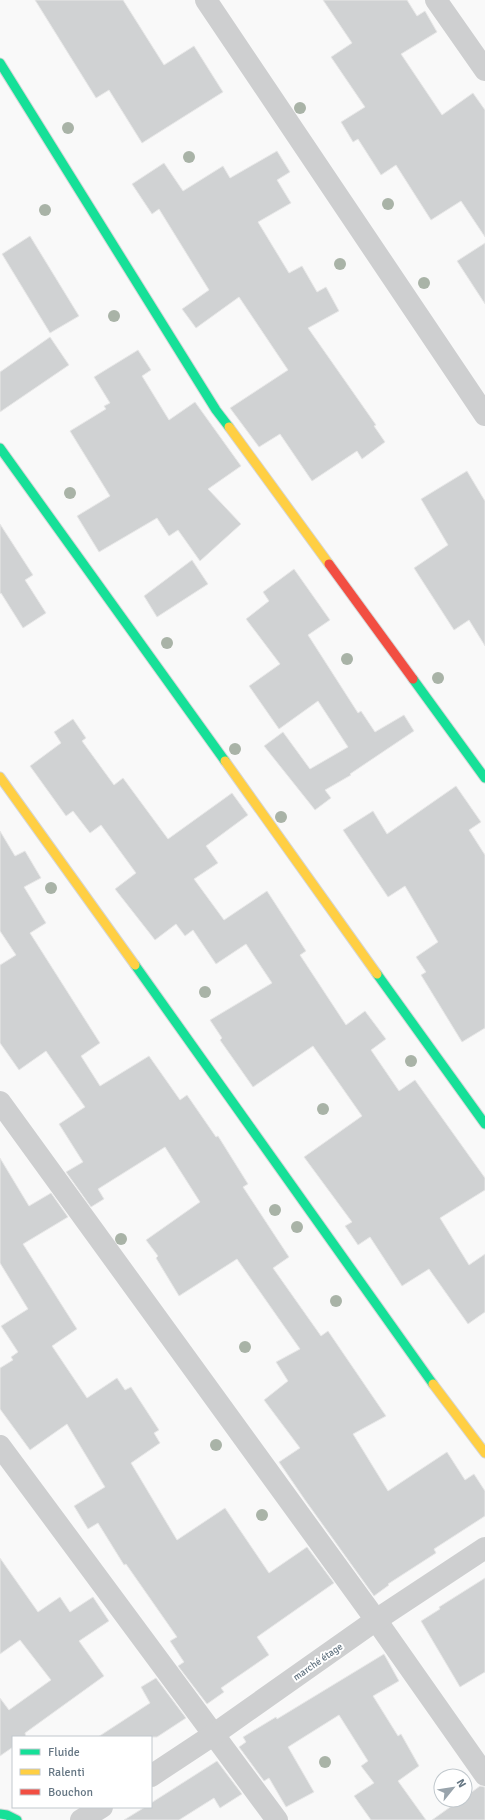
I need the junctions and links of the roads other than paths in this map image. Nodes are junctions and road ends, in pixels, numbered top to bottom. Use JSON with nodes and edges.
{"nodes":[{"id":1,"x":206,"y":0,"type":"edge"},
{"id":2,"x":436,"y":0,"type":"edge"},
{"id":3,"x":0,"y":63,"type":"edge"},
{"id":4,"x":485,"y":70,"type":"edge"},
{"id":5,"x":485,"y":414,"type":"edge"},
{"id":6,"x":0,"y":448,"type":"edge"},
{"id":7,"x":0,"y":777,"type":"edge"},
{"id":8,"x":485,"y":778,"type":"edge"},
{"id":9,"x":0,"y":1102,"type":"edge"},
{"id":10,"x":485,"y":1124,"type":"edge"},
{"id":11,"x":0,"y":1446,"type":"edge"},
{"id":12,"x":485,"y":1453,"type":"edge"},
{"id":13,"x":485,"y":1548,"type":"edge"},
{"id":14,"x":376,"y":1620,"type":"junction"},
{"id":15,"x":213,"y":1735,"type":"junction"},
{"id":16,"x":152,"y":1775,"type":"edge"},
{"id":17,"x":485,"y":1775,"type":"edge"},
{"id":18,"x":100,"y":1808,"type":"edge"},
{"id":19,"x":0,"y":1814,"type":"edge"},
{"id":20,"x":17,"y":1820,"type":"edge"},
{"id":21,"x":81,"y":1820,"type":"edge"},
{"id":22,"x":277,"y":1820,"type":"edge"}],
"edges":[{"from":1,"to":5,"type":"street"},
{"from":2,"to":4,"type":"street"},
{"from":3,"to":8,"type":"street"},
{"from":6,"to":10,"type":"street"},
{"from":7,"to":12,"type":"street"},
{"from":9,"to":14,"type":"street"},
{"from":11,"to":15,"type":"street"},
{"from":13,"to":14,"type":"street","name":"marché étage"},
{"from":14,"to":15,"type":"street","name":"marché étage"},
{"from":14,"to":17,"type":"street"},
{"from":15,"to":16,"type":"street","name":"marché étage"},
{"from":15,"to":22,"type":"street"},
{"from":18,"to":21,"type":"street"},
{"from":19,"to":20,"type":"street"}]}
